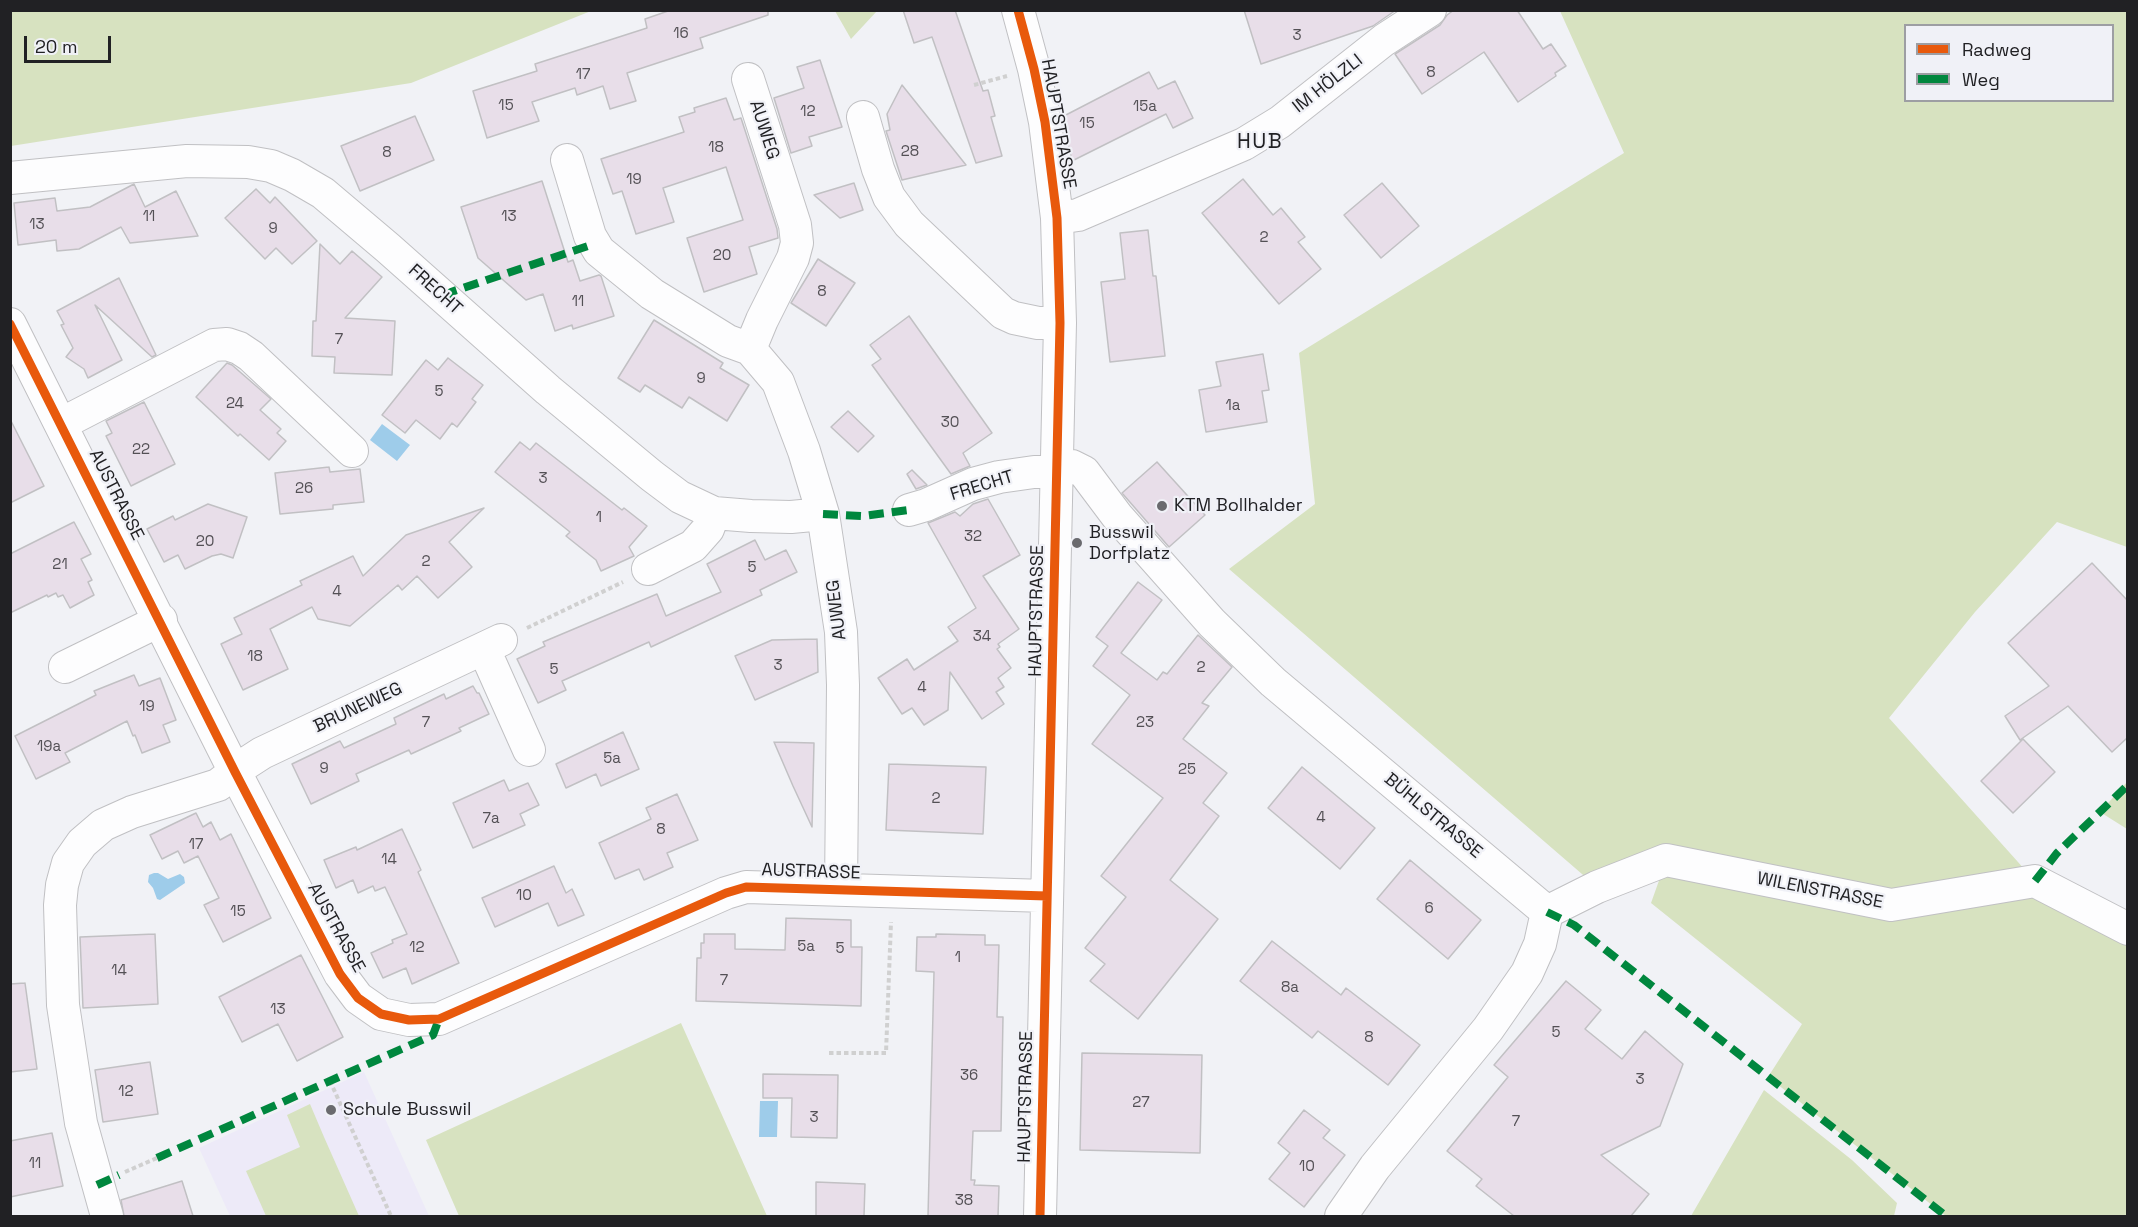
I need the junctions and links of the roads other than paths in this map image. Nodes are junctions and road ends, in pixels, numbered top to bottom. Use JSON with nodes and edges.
{"nodes":[{"id":1,"x":1018,"y":10,"type":"edge"},
{"id":2,"x":1430,"y":10,"type":"edge"},
{"id":3,"x":748,"y":79,"type":"dead end"},
{"id":4,"x":863,"y":117,"type":"dead end"},
{"id":5,"x":567,"y":160,"type":"dead end"},
{"id":6,"x":10,"y":178,"type":"edge"},
{"id":7,"x":1057,"y":218,"type":"junction"},
{"id":8,"x":1060,"y":323,"type":"junction"},
{"id":9,"x":10,"y":324,"type":"edge"},
{"id":10,"x":750,"y":349,"type":"junction"},
{"id":11,"x":61,"y":424,"type":"junction"},
{"id":12,"x":352,"y":451,"type":"dead end"},
{"id":13,"x":1058,"y":469,"type":"junction"},
{"id":14,"x":909,"y":510,"type":"dead end"},
{"id":15,"x":714,"y":513,"type":"junction"},
{"id":16,"x":823,"y":514,"type":"junction"},
{"id":17,"x":648,"y":570,"type":"road end"},
{"id":18,"x":160,"y":620,"type":"junction"},
{"id":19,"x":65,"y":667,"type":"dead end"},
{"id":20,"x":529,"y":750,"type":"dead end"},
{"id":21,"x":235,"y":772,"type":"junction"},
{"id":22,"x":841,"y":890,"type":"junction"},
{"id":23,"x":1047,"y":896,"type":"junction"},
{"id":24,"x":1547,"y":912,"type":"junction"},
{"id":25,"x":2127,"y":929,"type":"edge"},
{"id":26,"x":106,"y":1216,"type":"edge"},
{"id":27,"x":1040,"y":1216,"type":"edge"},
{"id":28,"x":1341,"y":1216,"type":"edge"}],
"edges":[{"from":1,"to":7,"type":"street","name":"HAUPTSTRASSE"},
{"from":2,"to":7,"type":"street","name":"IM HÖLZLI"},
{"from":3,"to":10,"type":"street","name":"AUWEG"},
{"from":4,"to":8,"type":"street"},
{"from":5,"to":10,"type":"street","name":"AUWEG"},
{"from":6,"to":15,"type":"street","name":"FRECHT"},
{"from":7,"to":8,"type":"street","name":"HAUPTSTRASSE"},
{"from":8,"to":13,"type":"street","name":"HAUPTSTRASSE"},
{"from":9,"to":11,"type":"street","name":"AUSTRASSE"},
{"from":10,"to":16,"type":"street","name":"AUWEG"},
{"from":11,"to":12,"type":"street"},
{"from":11,"to":18,"type":"street","name":"AUSTRASSE"},
{"from":13,"to":14,"type":"street","name":"FRECHT"},
{"from":13,"to":23,"type":"street","name":"HAUPTSTRASSE"},
{"from":13,"to":24,"type":"street","name":"BÜHLSTRASSE"},
{"from":15,"to":16,"type":"street","name":"FRECHT"},
{"from":15,"to":17,"type":"street"},
{"from":16,"to":22,"type":"street","name":"AUWEG"},
{"from":18,"to":19,"type":"street"},
{"from":18,"to":21,"type":"street","name":"AUSTRASSE"},
{"from":20,"to":21,"type":"street","name":"BRUNEWEG"},
{"from":21,"to":22,"type":"street","name":"AUSTRASSE"},
{"from":21,"to":26,"type":"street","name":"BRUNEWEG"},
{"from":22,"to":23,"type":"street","name":"AUSTRASSE"},
{"from":23,"to":27,"type":"street","name":"HAUPTSTRASSE"},
{"from":24,"to":25,"type":"street","name":"WILENSTRASSE"},
{"from":24,"to":28,"type":"street"}]}
